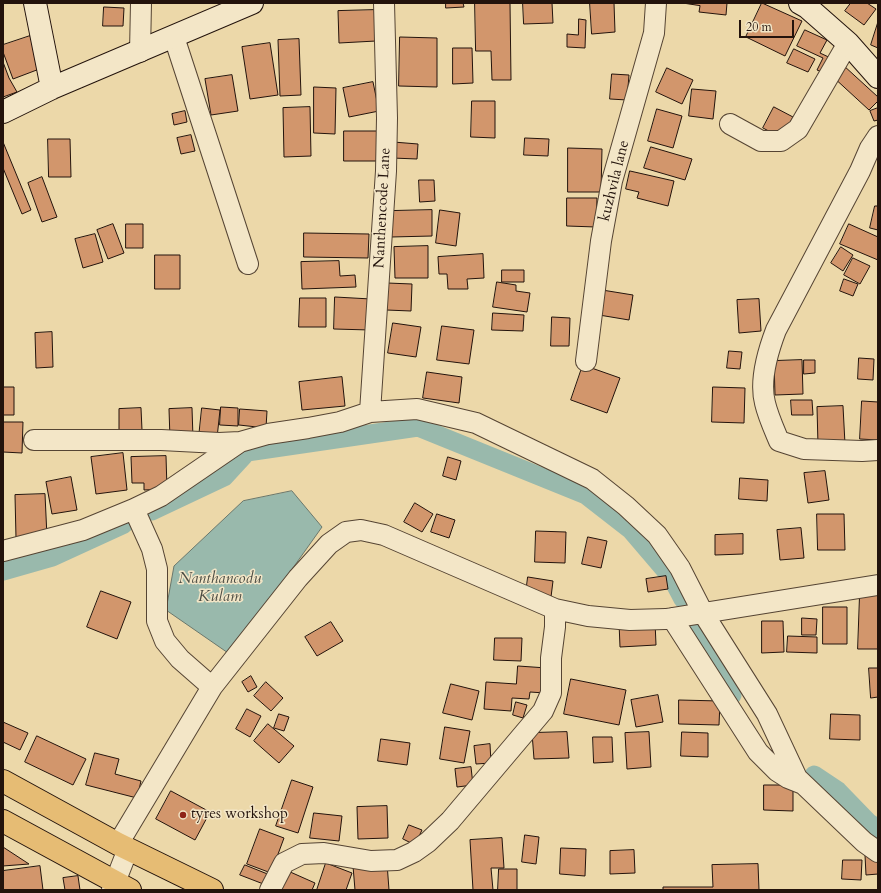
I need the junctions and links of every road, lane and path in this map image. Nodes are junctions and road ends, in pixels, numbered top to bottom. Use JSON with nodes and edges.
{"nodes":[{"id":1,"x":36,"y":3,"type":"edge"},
{"id":2,"x":141,"y":3,"type":"edge"},
{"id":3,"x":252,"y":3,"type":"edge"},
{"id":4,"x":384,"y":3,"type":"edge"},
{"id":5,"x":656,"y":3,"type":"edge"},
{"id":6,"x":800,"y":3,"type":"edge"},
{"id":7,"x":174,"y":37,"type":"junction"},
{"id":8,"x":848,"y":43,"type":"junction"},
{"id":9,"x":140,"y":52,"type":"junction"},
{"id":10,"x":878,"y":77,"type":"edge"},
{"id":11,"x":52,"y":88,"type":"junction"},
{"id":12,"x":3,"y":112,"type":"edge"},
{"id":13,"x":730,"y":124,"type":"dead end"},
{"id":14,"x":878,"y":136,"type":"edge"},
{"id":15,"x":248,"y":264,"type":"dead end"},
{"id":16,"x":586,"y":361,"type":"dead end"},
{"id":17,"x":370,"y":412,"type":"junction"},
{"id":18,"x":34,"y":440,"type":"dead end"},
{"id":19,"x":240,"y":442,"type":"junction"},
{"id":20,"x":878,"y":450,"type":"edge"},
{"id":21,"x":134,"y":509,"type":"junction"},
{"id":22,"x":3,"y":551,"type":"edge"},
{"id":23,"x":878,"y":585,"type":"edge"},
{"id":24,"x":555,"y":610,"type":"junction"},
{"id":25,"x":703,"y":613,"type":"junction"},
{"id":26,"x":672,"y":618,"type":"junction"},
{"id":27,"x":212,"y":687,"type":"junction"},
{"id":28,"x":3,"y":781,"type":"edge"},
{"id":29,"x":803,"y":784,"type":"junction"},
{"id":30,"x":3,"y":821,"type":"edge"},
{"id":31,"x":123,"y":847,"type":"junction"},
{"id":32,"x":878,"y":852,"type":"edge"},
{"id":33,"x":119,"y":887,"type":"edge"},
{"id":34,"x":212,"y":890,"type":"edge"},
{"id":35,"x":270,"y":890,"type":"edge"}],
"edges":[{"from":1,"to":11,"type":"main road"},
{"from":2,"to":9,"type":"street"},
{"from":3,"to":7,"type":"main road"},
{"from":4,"to":17,"type":"street","name":"Nanthencode Lane"},
{"from":5,"to":16,"type":"street","name":"kuzhvila lane"},
{"from":6,"to":8,"type":"main road"},
{"from":7,"to":9,"type":"main road"},
{"from":7,"to":15,"type":"street"},
{"from":8,"to":10,"type":"main road"},
{"from":8,"to":13,"type":"street"},
{"from":9,"to":11,"type":"main road"},
{"from":11,"to":12,"type":"main road"},
{"from":14,"to":20,"type":"street"},
{"from":17,"to":19,"type":"street"},
{"from":17,"to":25,"type":"street"},
{"from":18,"to":19,"type":"street"},
{"from":19,"to":21,"type":"street"},
{"from":21,"to":22,"type":"street"},
{"from":21,"to":27,"type":"street"},
{"from":23,"to":25,"type":"street"},
{"from":24,"to":26,"type":"street"},
{"from":24,"to":27,"type":"street"},
{"from":24,"to":35,"type":"street"},
{"from":25,"to":26,"type":"street"},
{"from":25,"to":29,"type":"street"},
{"from":26,"to":29,"type":"street"},
{"from":27,"to":31,"type":"street"},
{"from":28,"to":31,"type":"main road"},
{"from":29,"to":32,"type":"street"},
{"from":30,"to":33,"type":"main road"},
{"from":31,"to":33,"type":"street"},
{"from":31,"to":34,"type":"main road"}]}
